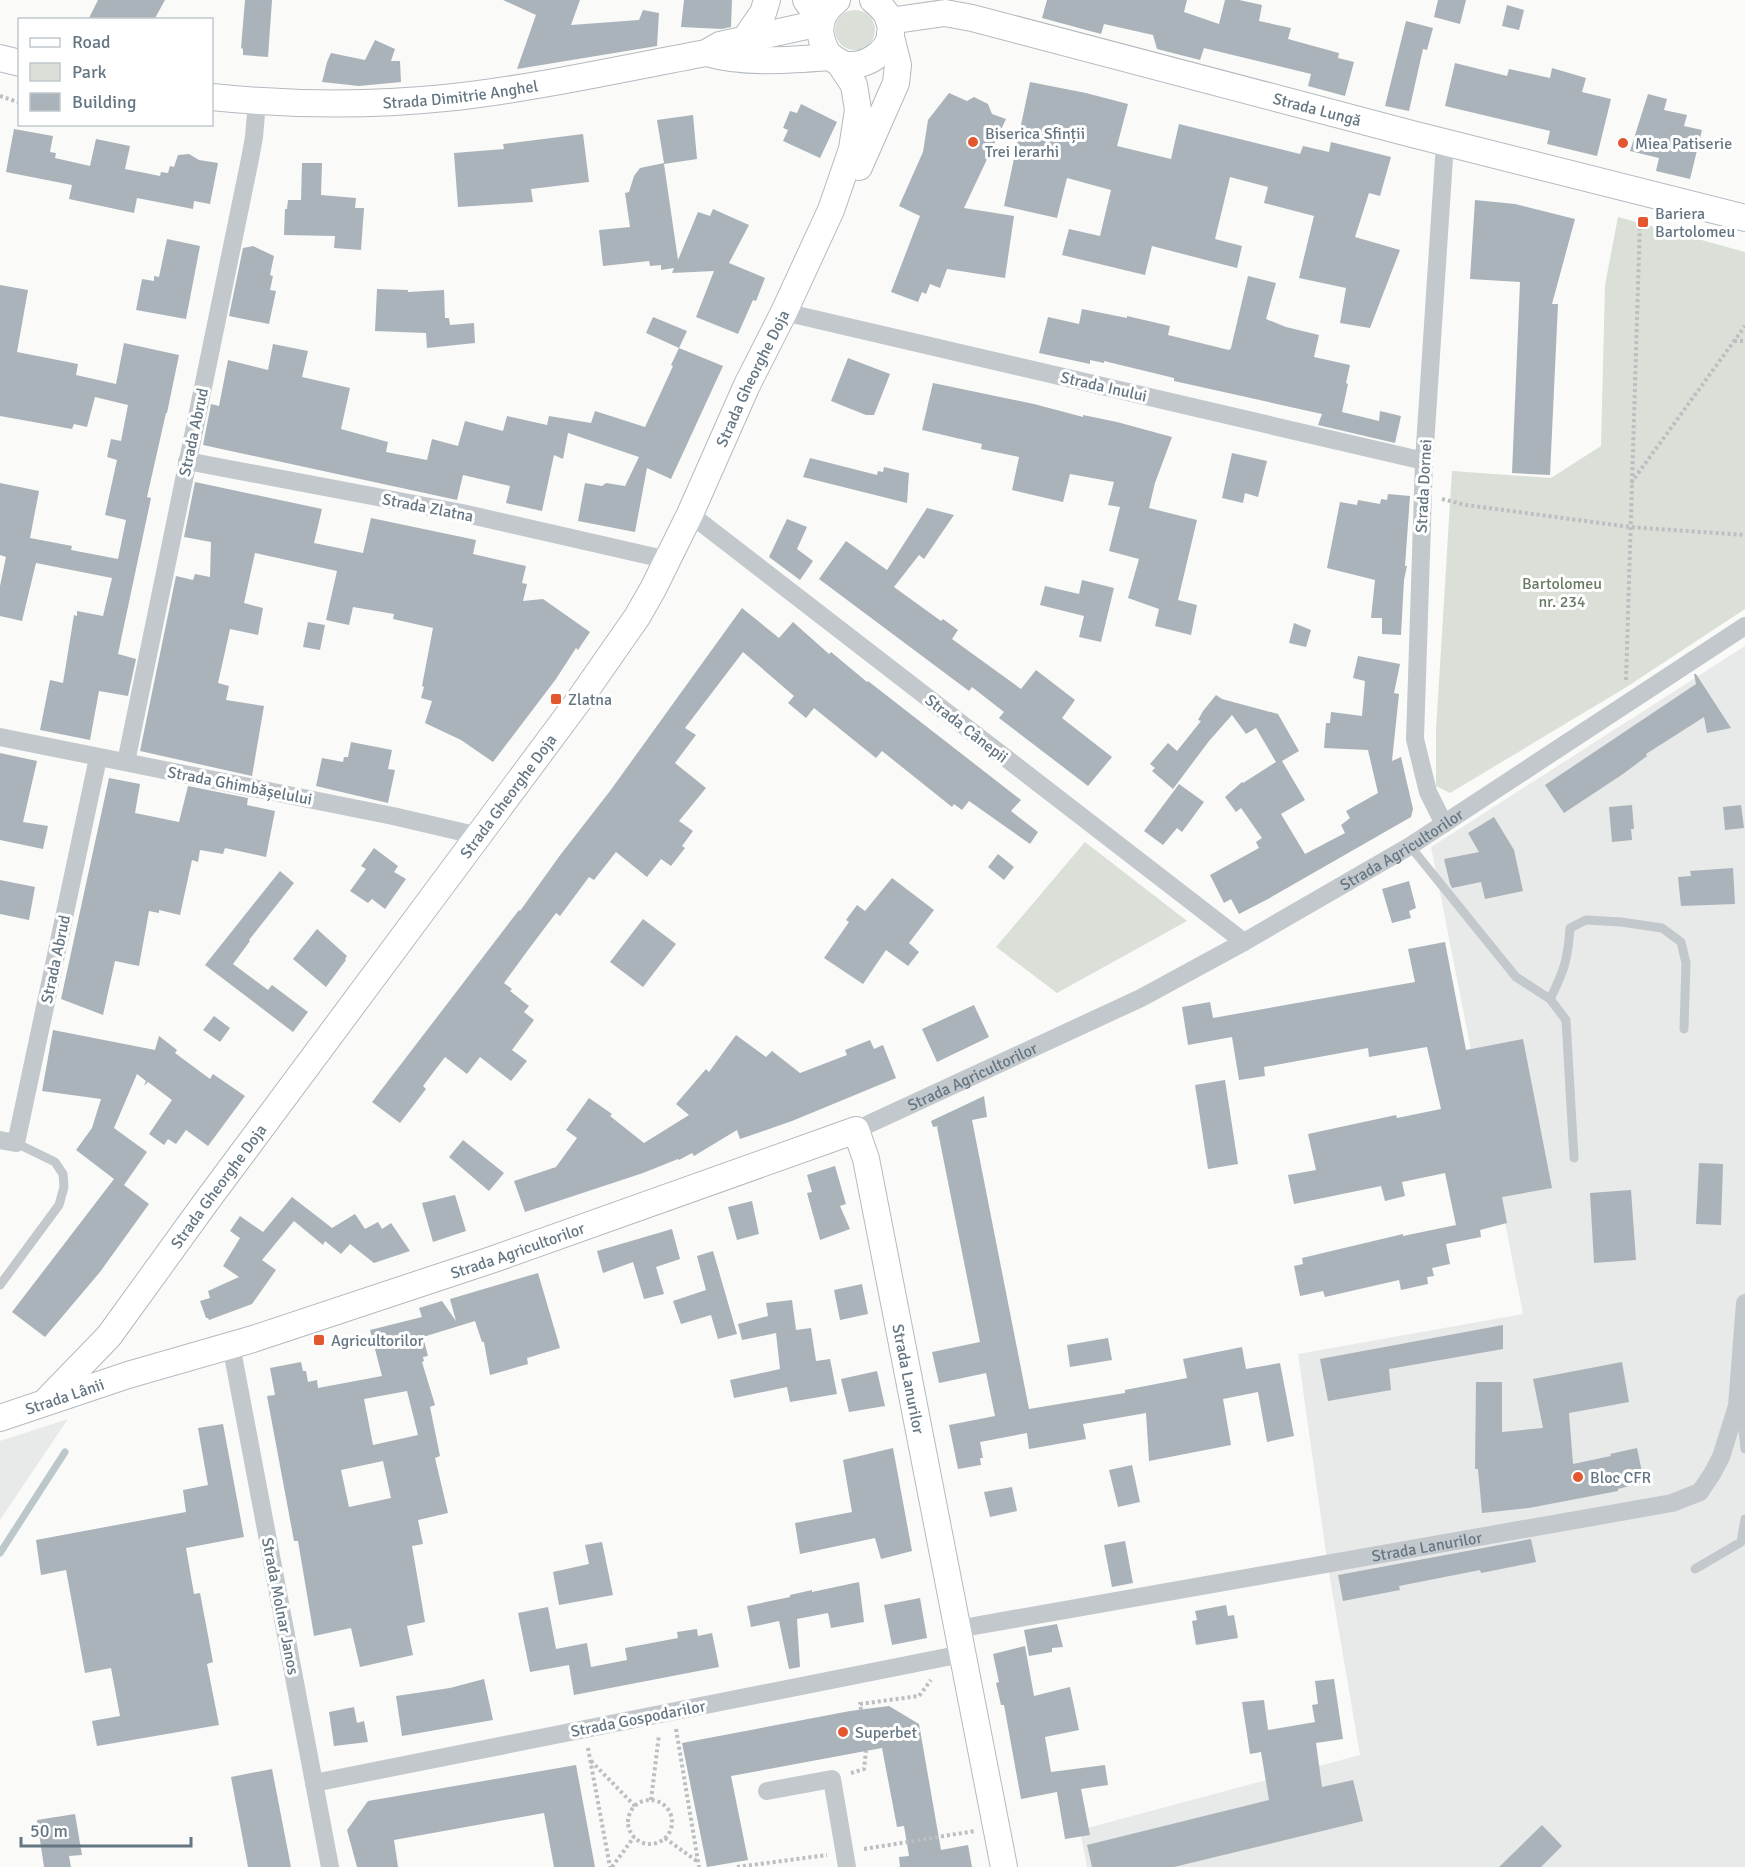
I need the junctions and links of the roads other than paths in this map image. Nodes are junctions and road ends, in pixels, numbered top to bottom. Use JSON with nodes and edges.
{"nodes":[{"id":1,"x":767,"y":0,"type":"edge"},
{"id":2,"x":806,"y":0,"type":"edge"},
{"id":3,"x":837,"y":0,"type":"edge"},
{"id":4,"x":873,"y":0,"type":"edge"},
{"id":5,"x":957,"y":7,"type":"edge"},
{"id":6,"x":821,"y":22,"type":"junction"},
{"id":7,"x":890,"y":27,"type":"junction"},
{"id":8,"x":745,"y":39,"type":"junction"},
{"id":9,"x":706,"y":53,"type":"junction"},
{"id":10,"x":835,"y":59,"type":"junction"},
{"id":11,"x":213,"y":97,"type":"edge"},
{"id":12,"x":257,"y":102,"type":"junction"},
{"id":13,"x":1445,"y":143,"type":"junction"},
{"id":14,"x":831,"y":210,"type":"junction"},
{"id":15,"x":1745,"y":219,"type":"edge"},
{"id":16,"x":784,"y":312,"type":"junction"},
{"id":17,"x":187,"y":461,"type":"junction"},
{"id":18,"x":1424,"y":461,"type":"junction"},
{"id":19,"x":690,"y":514,"type":"junction"},
{"id":20,"x":668,"y":560,"type":"junction"},
{"id":21,"x":1745,"y":626,"type":"edge"},
{"id":22,"x":0,"y":736,"type":"edge"},
{"id":23,"x":98,"y":758,"type":"junction"},
{"id":24,"x":126,"y":762,"type":"junction"},
{"id":25,"x":1444,"y":824,"type":"junction"},
{"id":26,"x":479,"y":837,"type":"junction"},
{"id":27,"x":1410,"y":846,"type":"junction"},
{"id":28,"x":1244,"y":942,"type":"junction"},
{"id":29,"x":1550,"y":999,"type":"junction"},
{"id":30,"x":1684,"y":1029,"type":"dead end"},
{"id":31,"x":856,"y":1130,"type":"junction"},
{"id":32,"x":8,"y":1142,"type":"edge"},
{"id":33,"x":1574,"y":1158,"type":"dead end"},
{"id":34,"x":0,"y":1285,"type":"edge"},
{"id":35,"x":1745,"y":1303,"type":"edge"},
{"id":36,"x":109,"y":1336,"type":"junction"},
{"id":37,"x":231,"y":1345,"type":"junction"},
{"id":38,"x":128,"y":1374,"type":"junction"},
{"id":39,"x":1738,"y":1389,"type":"junction"},
{"id":40,"x":43,"y":1403,"type":"junction"},
{"id":41,"x":0,"y":1418,"type":"edge"},
{"id":42,"x":1745,"y":1449,"type":"edge"},
{"id":43,"x":1745,"y":1519,"type":"edge"},
{"id":44,"x":1695,"y":1569,"type":"dead end"},
{"id":45,"x":957,"y":1629,"type":"junction"},
{"id":46,"x":962,"y":1654,"type":"junction"},
{"id":47,"x":314,"y":1783,"type":"junction"},
{"id":48,"x":767,"y":1791,"type":"dead end"},
{"id":49,"x":846,"y":1860,"type":"edge"},
{"id":50,"x":330,"y":1867,"type":"edge"},
{"id":51,"x":1004,"y":1867,"type":"edge"}],
"edges":[{"from":1,"to":8,"type":"main road"},
{"from":2,"to":6,"type":"main road"},
{"from":3,"to":6,"type":"main road"},
{"from":4,"to":7,"type":"main road"},
{"from":5,"to":7,"type":"main road","name":"Strada Lungă"},
{"from":5,"to":13,"type":"main road","name":"Strada Lungă"},
{"from":6,"to":8,"type":"main road","name":"Strada Dimitrie Anghel"},
{"from":6,"to":10,"type":"main road","name":"Strada Gheorghe Doja"},
{"from":7,"to":10,"type":"main road","name":"Strada Dimitrie Anghel"},
{"from":7,"to":14,"type":"main road","name":"Strada Gheorghe Doja"},
{"from":8,"to":9,"type":"main road","name":"Strada Dimitrie Anghel"},
{"from":9,"to":10,"type":"main road","name":"Strada Dimitrie Anghel"},
{"from":9,"to":12,"type":"main road","name":"Strada Dimitrie Anghel"},
{"from":10,"to":14,"type":"main road","name":"Strada Gheorghe Doja"},
{"from":11,"to":12,"type":"main road","name":"Strada Dimitrie Anghel"},
{"from":12,"to":17,"type":"street","name":"Strada Abrud"},
{"from":13,"to":15,"type":"main road","name":"Strada Lungă"},
{"from":13,"to":18,"type":"street","name":"Strada Dornei"},
{"from":14,"to":16,"type":"main road","name":"Strada Gheorghe Doja"},
{"from":16,"to":18,"type":"street","name":"Strada Inului"},
{"from":16,"to":19,"type":"main road","name":"Strada Gheorghe Doja"},
{"from":17,"to":20,"type":"street","name":"Strada Zlatna"},
{"from":17,"to":24,"type":"street","name":"Strada Abrud"},
{"from":18,"to":25,"type":"street","name":"Strada Dornei"},
{"from":19,"to":20,"type":"main road","name":"Strada Gheorghe Doja"},
{"from":19,"to":28,"type":"street","name":"Strada Cânepii"},
{"from":20,"to":26,"type":"main road","name":"Strada Gheorghe Doja"},
{"from":21,"to":25,"type":"street","name":"Strada Agricultorilor"},
{"from":22,"to":23,"type":"street","name":"Strada Ghimbășelului"},
{"from":23,"to":24,"type":"street","name":"Strada Ghimbășelului"},
{"from":23,"to":32,"type":"street","name":"Strada Abrud"},
{"from":24,"to":26,"type":"street","name":"Strada Ghimbășelului"},
{"from":25,"to":27,"type":"street","name":"Strada Agricultorilor"},
{"from":26,"to":36,"type":"main road","name":"Strada Gheorghe Doja"},
{"from":27,"to":28,"type":"street","name":"Strada Agricultorilor"},
{"from":27,"to":29,"type":"lane"},
{"from":28,"to":31,"type":"street","name":"Strada Agricultorilor"},
{"from":29,"to":30,"type":"lane"},
{"from":29,"to":33,"type":"lane"},
{"from":31,"to":37,"type":"main road","name":"Strada Agricultorilor"},
{"from":31,"to":45,"type":"main road","name":"Strada Lanurilor"},
{"from":32,"to":34,"type":"lane"},
{"from":35,"to":39,"type":"street","name":"Strada Lanurilor"},
{"from":36,"to":38,"type":"main road"},
{"from":36,"to":40,"type":"main road","name":"Strada Gheorghe Doja"},
{"from":37,"to":38,"type":"main road","name":"Strada Agricultorilor"},
{"from":37,"to":47,"type":"street","name":"Strada Molnar Janos"},
{"from":38,"to":40,"type":"main road","name":"Strada Lânii"},
{"from":39,"to":42,"type":"lane"},
{"from":39,"to":45,"type":"street","name":"Strada Lanurilor"},
{"from":40,"to":41,"type":"main road","name":"Strada Lânii"},
{"from":43,"to":44,"type":"lane"},
{"from":45,"to":46,"type":"main road","name":"Strada Lanurilor"},
{"from":46,"to":47,"type":"street","name":"Strada Gospodarilor"},
{"from":46,"to":51,"type":"main road","name":"Strada Lanurilor"},
{"from":47,"to":50,"type":"street","name":"Strada Molnar Janos"},
{"from":48,"to":49,"type":"street"}]}
